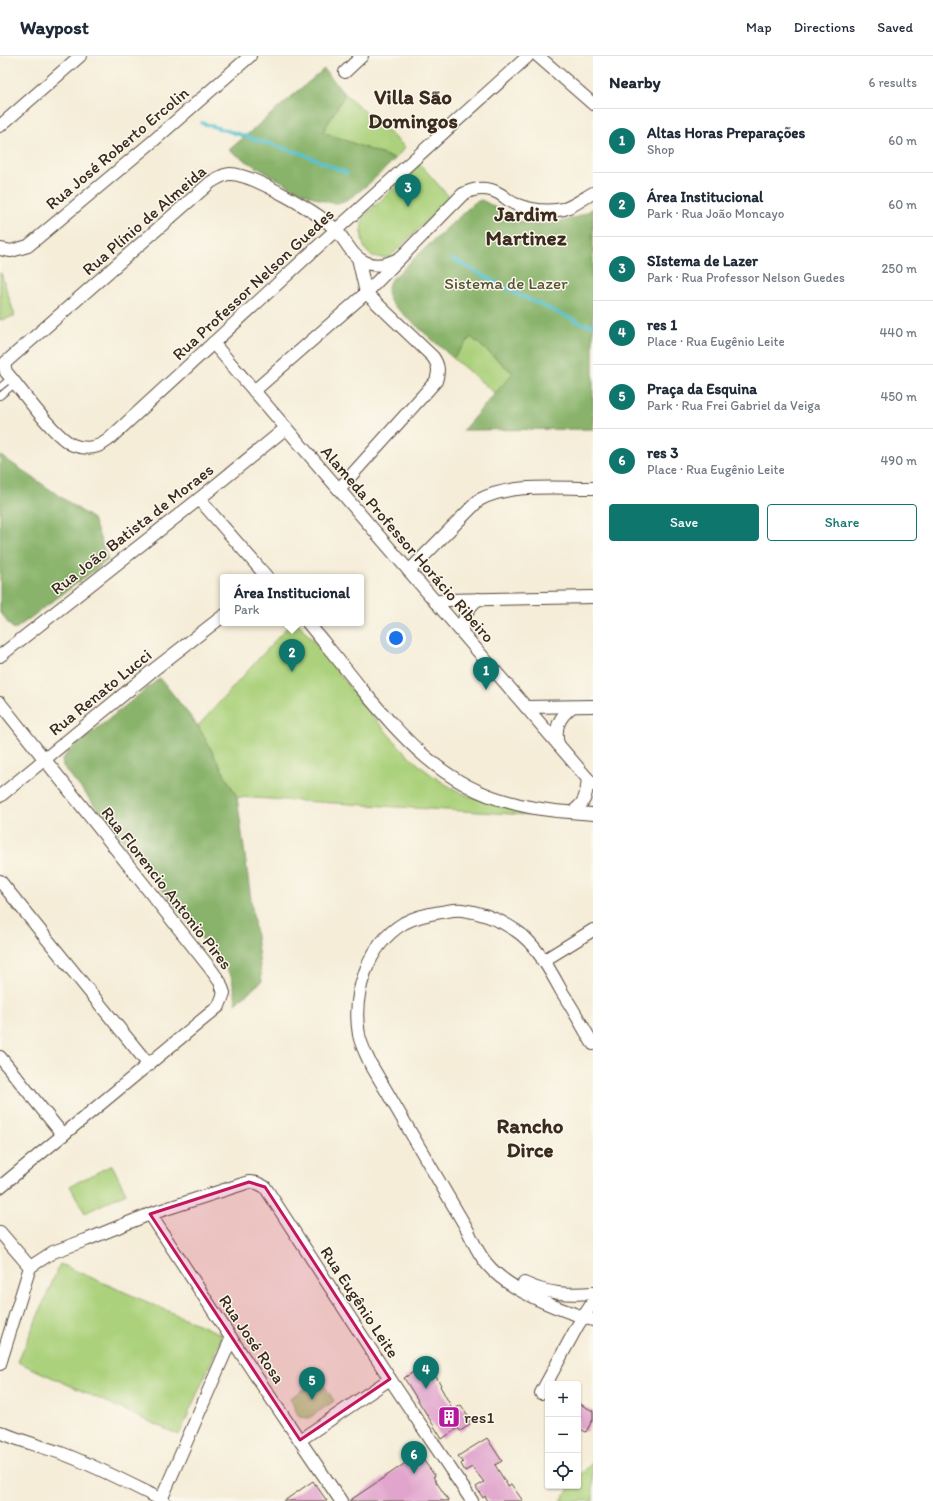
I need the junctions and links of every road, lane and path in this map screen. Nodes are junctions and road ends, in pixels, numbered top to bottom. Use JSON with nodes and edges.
{"nodes":[{"id":1,"x":80,"y":56,"type":"edge"},
{"id":2,"x":250,"y":56,"type":"edge"},
{"id":3,"x":362,"y":56,"type":"edge"},
{"id":4,"x":528,"y":56,"type":"edge"},
{"id":5,"x":538,"y":56,"type":"edge"},
{"id":6,"x":345,"y":72,"type":"dead end"},
{"id":7,"x":593,"y":104,"type":"edge"},
{"id":8,"x":0,"y":126,"type":"edge"},
{"id":9,"x":593,"y":192,"type":"edge"},
{"id":10,"x":336,"y":230,"type":"junction"},
{"id":11,"x":0,"y":249,"type":"edge"},
{"id":12,"x":358,"y":258,"type":"junction"},
{"id":13,"x":400,"y":258,"type":"junction"},
{"id":14,"x":366,"y":293,"type":"junction"},
{"id":15,"x":213,"y":343,"type":"junction"},
{"id":16,"x":6,"y":373,"type":"edge"},
{"id":17,"x":0,"y":387,"type":"edge"},
{"id":18,"x":254,"y":391,"type":"junction"},
{"id":19,"x":0,"y":396,"type":"edge"},
{"id":20,"x":286,"y":428,"type":"junction"},
{"id":21,"x":593,"y":488,"type":"edge"},
{"id":22,"x":339,"y":489,"type":"junction"},
{"id":23,"x":199,"y":499,"type":"junction"},
{"id":24,"x":409,"y":571,"type":"junction"},
{"id":25,"x":264,"y":574,"type":"edge"},
{"id":26,"x":593,"y":597,"type":"edge"},
{"id":27,"x":478,"y":599,"type":"junction"},
{"id":28,"x":435,"y":602,"type":"junction"},
{"id":29,"x":220,"y":618,"type":"edge"},
{"id":30,"x":310,"y":626,"type":"edge"},
{"id":31,"x":462,"y":632,"type":"junction"},
{"id":32,"x":0,"y":656,"type":"edge"},
{"id":33,"x":0,"y":703,"type":"edge"},
{"id":34,"x":593,"y":706,"type":"edge"},
{"id":35,"x":526,"y":707,"type":"junction"},
{"id":36,"x":572,"y":707,"type":"junction"},
{"id":37,"x":558,"y":744,"type":"junction"},
{"id":38,"x":45,"y":760,"type":"junction"},
{"id":39,"x":590,"y":782,"type":"edge"},
{"id":40,"x":0,"y":796,"type":"edge"},
{"id":41,"x":572,"y":812,"type":"junction"},
{"id":42,"x":593,"y":814,"type":"edge"},
{"id":43,"x":0,"y":881,"type":"edge"},
{"id":44,"x":593,"y":930,"type":"edge"},
{"id":45,"x":543,"y":961,"type":"junction"},
{"id":46,"x":593,"y":1044,"type":"edge"},
{"id":47,"x":0,"y":1057,"type":"edge"},
{"id":48,"x":149,"y":1064,"type":"junction"},
{"id":49,"x":63,"y":1135,"type":"junction"},
{"id":50,"x":0,"y":1187,"type":"edge"},
{"id":51,"x":150,"y":1214,"type":"junction"},
{"id":52,"x":467,"y":1229,"type":"junction"},
{"id":53,"x":0,"y":1232,"type":"edge"},
{"id":54,"x":30,"y":1267,"type":"junction"},
{"id":55,"x":593,"y":1293,"type":"edge"},
{"id":56,"x":593,"y":1302,"type":"edge"},
{"id":57,"x":588,"y":1318,"type":"edge"},
{"id":58,"x":231,"y":1339,"type":"junction"},
{"id":59,"x":0,"y":1364,"type":"edge"},
{"id":60,"x":390,"y":1379,"type":"junction"},
{"id":61,"x":541,"y":1393,"type":"dead end"},
{"id":62,"x":0,"y":1432,"type":"edge"},
{"id":63,"x":300,"y":1440,"type":"junction"},
{"id":64,"x":163,"y":1500,"type":"edge"},
{"id":65,"x":341,"y":1501,"type":"edge"},
{"id":66,"x":472,"y":1501,"type":"edge"}],
"edges":[{"from":1,"to":8,"type":"street"},
{"from":2,"to":11,"type":"street","name":"Rua José Roberto Ercolin"},
{"from":3,"to":6,"type":"street"},
{"from":4,"to":10,"type":"street","name":"Rua Professor Nelson Guedes"},
{"from":5,"to":7,"type":"street"},
{"from":9,"to":13,"type":"street"},
{"from":10,"to":12,"type":"street","name":"Rua Plínio de Almeida"},
{"from":10,"to":15,"type":"street","name":"Rua Professor Nelson Guedes"},
{"from":10,"to":16,"type":"street","name":"Rua Plínio de Almeida"},
{"from":12,"to":13,"type":"street"},
{"from":12,"to":14,"type":"street","name":"Rua Plínio de Almeida"},
{"from":13,"to":14,"type":"street"},
{"from":14,"to":18,"type":"street"},
{"from":14,"to":22,"type":"street"},
{"from":15,"to":16,"type":"street","name":"Rua Professor Nelson Guedes"},
{"from":15,"to":18,"type":"street","name":"Alameda Professor Horácio Ribeiro"},
{"from":16,"to":17,"type":"lane","name":"Rua Plínio de Almeida"},
{"from":16,"to":19,"type":"lane","name":"Rua Plínio de Almeida"},
{"from":18,"to":20,"type":"street","name":"Alameda Professor Horácio Ribeiro"},
{"from":20,"to":22,"type":"street","name":"Alameda Professor Horácio Ribeiro"},
{"from":20,"to":23,"type":"street","name":"Rua João Batista de Moraes"},
{"from":21,"to":24,"type":"street"},
{"from":22,"to":24,"type":"street","name":"Alameda Professor Horácio Ribeiro"},
{"from":23,"to":25,"type":"street"},
{"from":23,"to":32,"type":"street","name":"Rua João Batista de Moraes"},
{"from":24,"to":28,"type":"street","name":"Alameda Professor Horácio Ribeiro"},
{"from":26,"to":27,"type":"street"},
{"from":27,"to":28,"type":"street"},
{"from":27,"to":31,"type":"street"},
{"from":28,"to":31,"type":"street","name":"Alameda Professor Horácio Ribeiro"},
{"from":29,"to":38,"type":"street","name":"Rua Renato Lucci"},
{"from":30,"to":41,"type":"street"},
{"from":31,"to":35,"type":"street","name":"Alameda Professor Horácio Ribeiro"},
{"from":33,"to":38,"type":"street","name":"Rua Florencio Antonio Pires"},
{"from":34,"to":36,"type":"street"},
{"from":35,"to":36,"type":"street"},
{"from":35,"to":37,"type":"street","name":"Alameda Professor Horácio Ribeiro"},
{"from":36,"to":37,"type":"street"},
{"from":37,"to":39,"type":"street","name":"Alameda Professor Horácio Ribeiro"},
{"from":38,"to":40,"type":"street","name":"Rua Renato Lucci"},
{"from":38,"to":48,"type":"street","name":"Rua Florencio Antonio Pires"},
{"from":39,"to":41,"type":"street"},
{"from":41,"to":42,"type":"street"},
{"from":43,"to":48,"type":"street"},
{"from":44,"to":45,"type":"street"},
{"from":45,"to":46,"type":"street"},
{"from":45,"to":52,"type":"street"},
{"from":47,"to":49,"type":"street"},
{"from":48,"to":49,"type":"street","name":"Rua Florencio Antonio Pires"},
{"from":49,"to":50,"type":"street","name":"Rua Florencio Antonio Pires"},
{"from":51,"to":54,"type":"street"},
{"from":51,"to":58,"type":"street","name":"Rua José Rosa"},
{"from":51,"to":60,"type":"street","name":"Rua Eugênio Leite"},
{"from":52,"to":55,"type":"street"},
{"from":52,"to":57,"type":"street"},
{"from":53,"to":54,"type":"street"},
{"from":54,"to":59,"type":"street"},
{"from":56,"to":57,"type":"street"},
{"from":57,"to":61,"type":"street"},
{"from":58,"to":63,"type":"street","name":"Rua José Rosa"},
{"from":58,"to":64,"type":"street"},
{"from":60,"to":63,"type":"street"},
{"from":60,"to":66,"type":"street","name":"Rua Eugênio Leite"},
{"from":62,"to":64,"type":"street"},
{"from":63,"to":65,"type":"street","name":"Rua José Rosa"}]}
